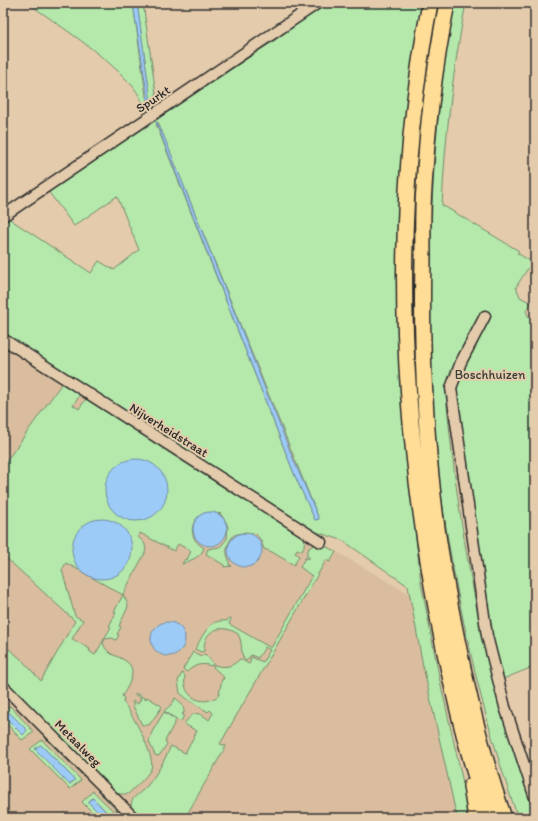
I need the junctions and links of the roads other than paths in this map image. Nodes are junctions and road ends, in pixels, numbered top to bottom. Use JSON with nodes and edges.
{"nodes":[{"id":1,"x":318,"y":3,"type":"edge"},
{"id":2,"x":430,"y":3,"type":"edge"},
{"id":3,"x":446,"y":3,"type":"edge"},
{"id":4,"x":3,"y":216,"type":"edge"},
{"id":5,"x":485,"y":316,"type":"dead end"},
{"id":6,"x":3,"y":339,"type":"edge"},
{"id":7,"x":321,"y":542,"type":"dead end"},
{"id":8,"x":3,"y":686,"type":"edge"},
{"id":9,"x":468,"y":751,"type":"junction"},
{"id":10,"x":535,"y":798,"type":"edge"},
{"id":11,"x":134,"y":818,"type":"edge"},
{"id":12,"x":476,"y":818,"type":"edge"},
{"id":13,"x":489,"y":818,"type":"edge"},
{"id":14,"x":504,"y":818,"type":"edge"}],
"edges":[{"from":1,"to":4,"type":"street","name":"Spurkt"},
{"from":2,"to":9,"type":"highway"},
{"from":3,"to":14,"type":"highway"},
{"from":5,"to":10,"type":"street"},
{"from":6,"to":7,"type":"street","name":"Nijverheidstraat"},
{"from":8,"to":11,"type":"street","name":"Metaalweg"},
{"from":9,"to":12,"type":"highway"},
{"from":9,"to":13,"type":"highway"}]}
